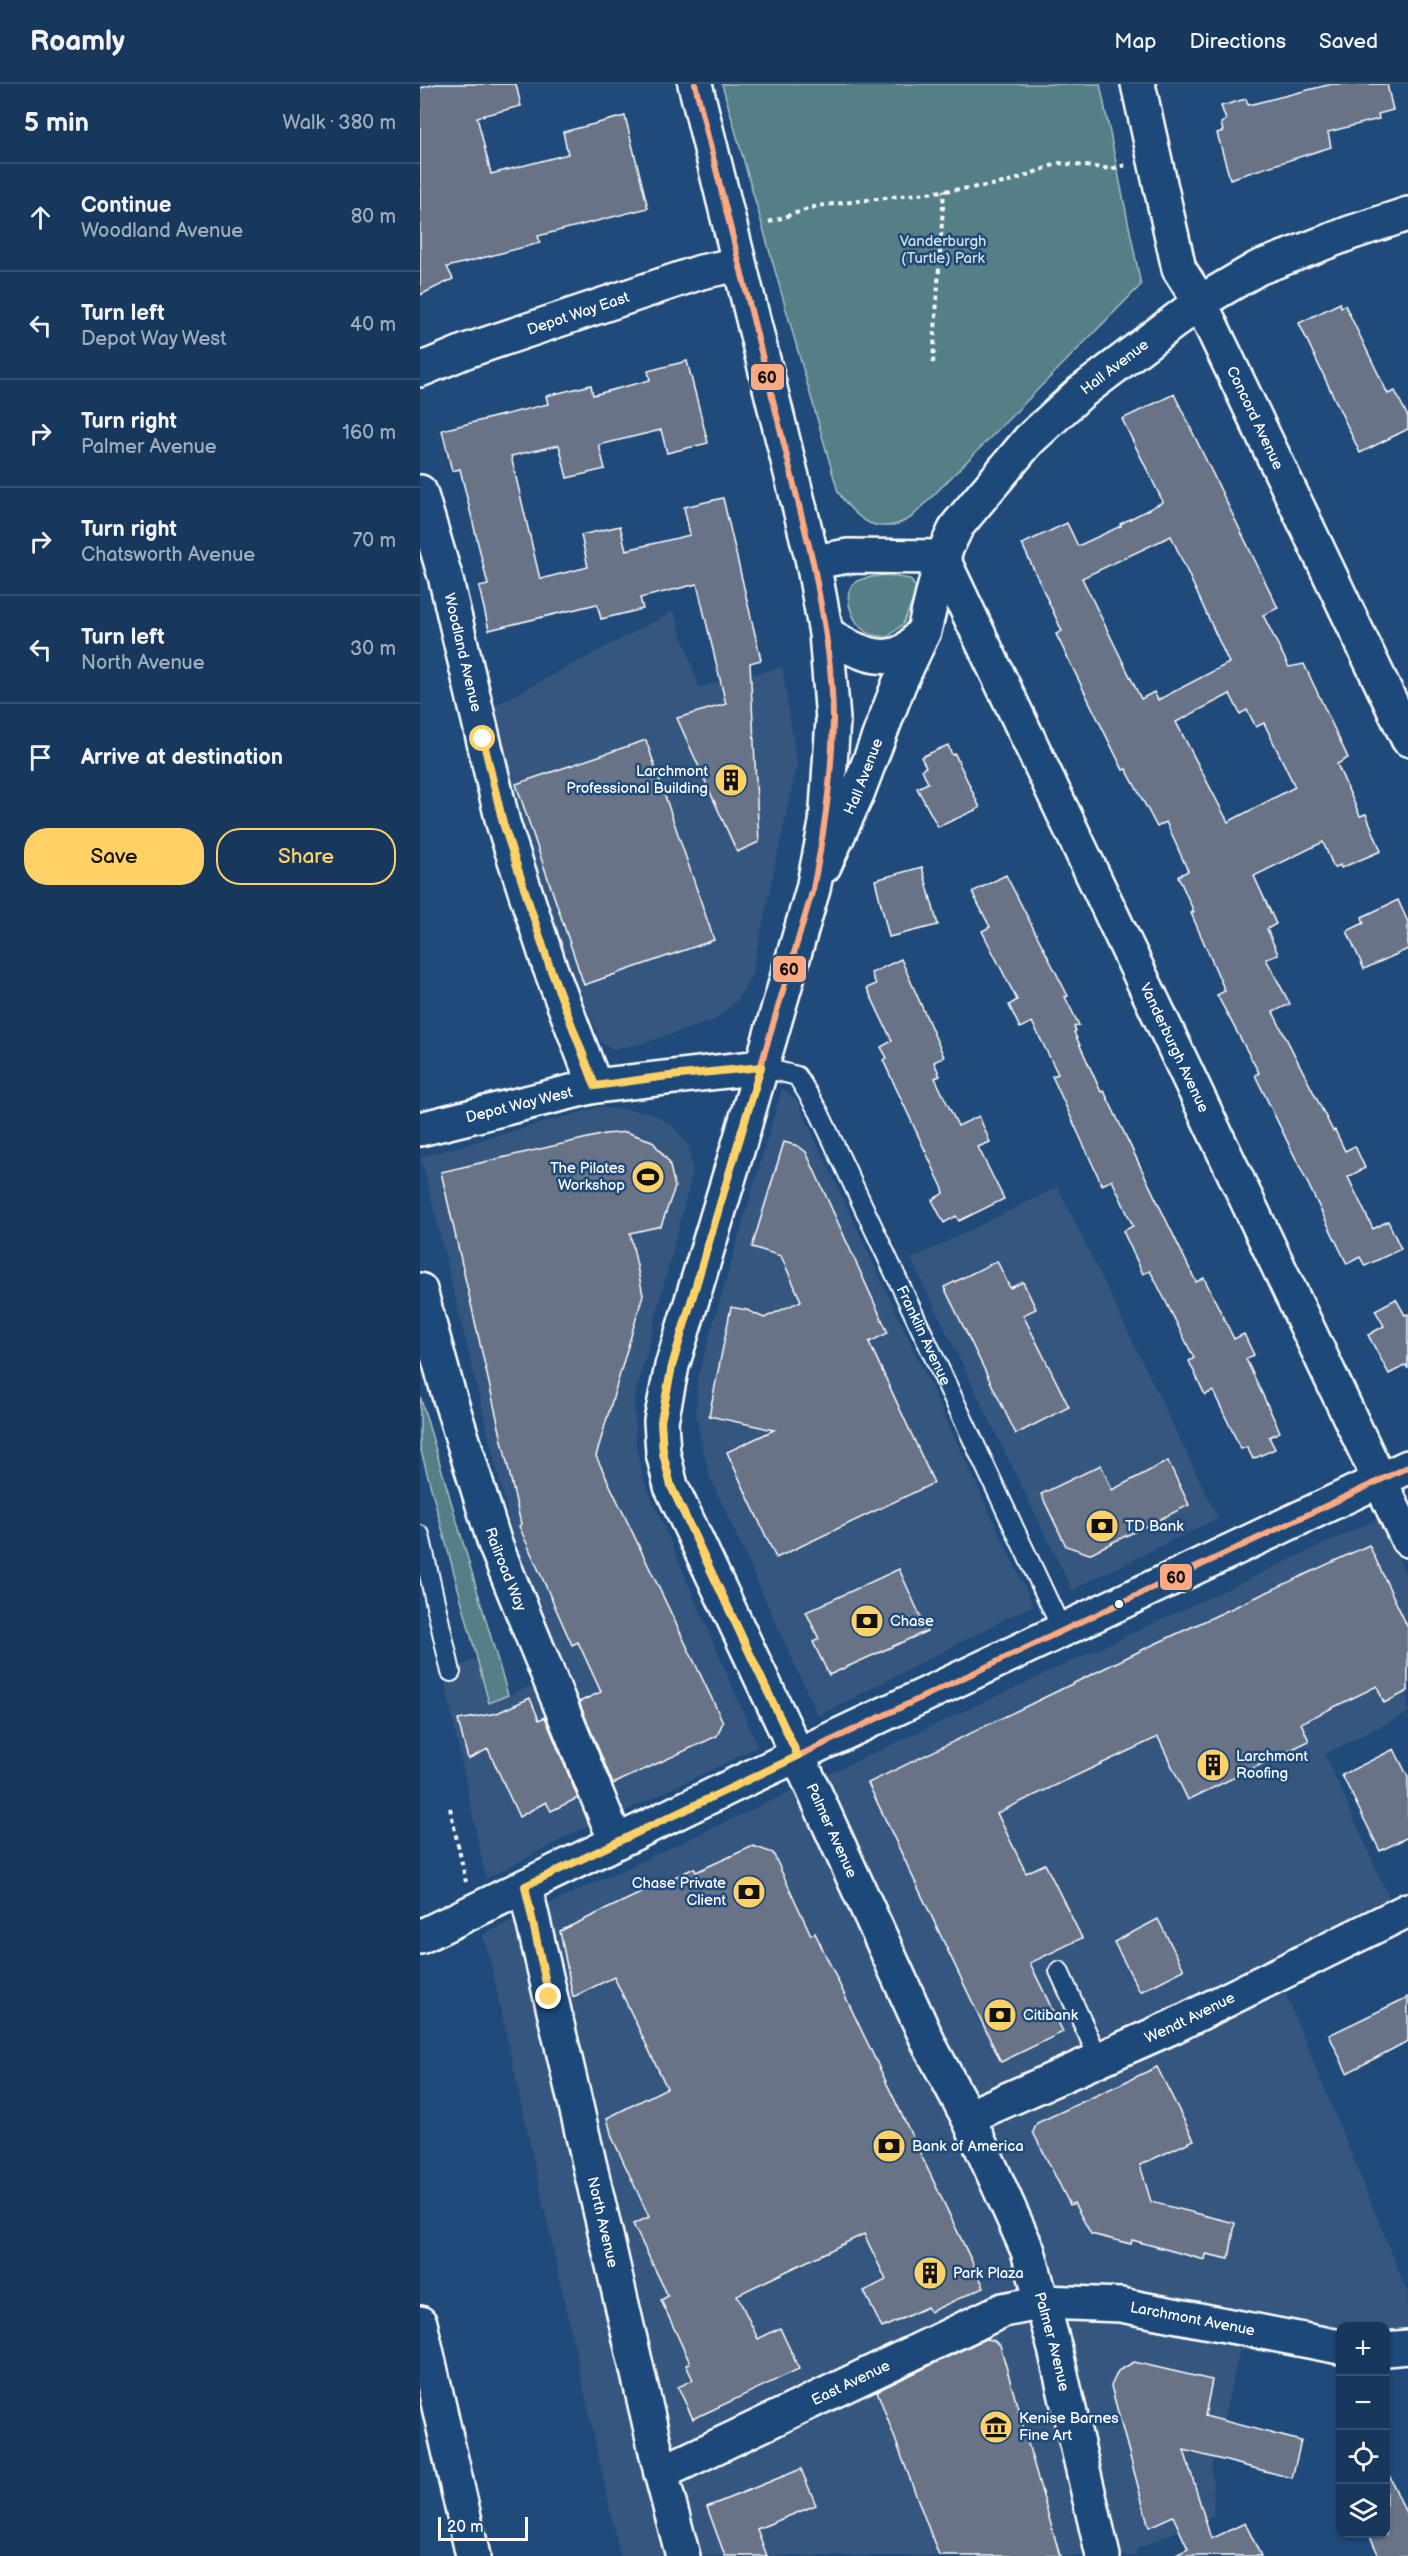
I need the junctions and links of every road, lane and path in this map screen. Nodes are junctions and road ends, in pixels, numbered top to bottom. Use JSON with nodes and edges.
{"nodes":[{"id":1,"x":695,"y":84,"type":"edge"},
{"id":2,"x":1138,"y":84,"type":"edge"},
{"id":3,"x":1155,"y":158,"type":"junction"},
{"id":4,"x":944,"y":190,"type":"junction"},
{"id":5,"x":1408,"y":214,"type":"edge"},
{"id":6,"x":769,"y":222,"type":"dead end"},
{"id":7,"x":739,"y":264,"type":"junction"},
{"id":8,"x":1200,"y":302,"type":"junction"},
{"id":9,"x":933,"y":363,"type":"dead end"},
{"id":10,"x":420,"y":370,"type":"edge"},
{"id":11,"x":420,"y":492,"type":"edge"},
{"id":12,"x":942,"y":557,"type":"junction"},
{"id":13,"x":813,"y":562,"type":"junction"},
{"id":14,"x":924,"y":631,"type":"junction"},
{"id":15,"x":825,"y":633,"type":"junction"},
{"id":16,"x":1408,"y":739,"type":"edge"},
{"id":17,"x":813,"y":889,"type":"junction"},
{"id":18,"x":761,"y":1067,"type":"junction"},
{"id":19,"x":595,"y":1086,"type":"junction"},
{"id":20,"x":420,"y":1129,"type":"edge"},
{"id":21,"x":420,"y":1290,"type":"edge"},
{"id":22,"x":1394,"y":1474,"type":"edge"},
{"id":23,"x":420,"y":1535,"type":"edge"},
{"id":24,"x":1408,"y":1540,"type":"edge"},
{"id":25,"x":1062,"y":1630,"type":"junction"},
{"id":26,"x":451,"y":1672,"type":"dead end"},
{"id":27,"x":798,"y":1756,"type":"junction"},
{"id":28,"x":450,"y":1808,"type":"dead end"},
{"id":29,"x":616,"y":1842,"type":"junction"},
{"id":30,"x":525,"y":1886,"type":"junction"},
{"id":31,"x":1408,"y":1910,"type":"edge"},
{"id":32,"x":475,"y":1911,"type":"junction"},
{"id":33,"x":420,"y":1937,"type":"edge"},
{"id":34,"x":1059,"y":1971,"type":"dead end"},
{"id":35,"x":1099,"y":2059,"type":"junction"},
{"id":36,"x":968,"y":2117,"type":"junction"},
{"id":37,"x":1044,"y":2302,"type":"junction"},
{"id":38,"x":420,"y":2323,"type":"edge"},
{"id":39,"x":1336,"y":2346,"type":"edge"},
{"id":40,"x":661,"y":2474,"type":"junction"},
{"id":41,"x":1094,"y":2510,"type":"junction"},
{"id":42,"x":473,"y":2556,"type":"edge"},
{"id":43,"x":683,"y":2556,"type":"edge"},
{"id":44,"x":1103,"y":2556,"type":"edge"},
{"id":45,"x":1118,"y":2556,"type":"edge"}],
"edges":[{"from":1,"to":7,"type":"main road","name":"Palmer Avenue"},
{"from":2,"to":3,"type":"main road","name":"Concord Avenue"},
{"from":3,"to":4,"type":"path"},
{"from":3,"to":8,"type":"main road","name":"Concord Avenue"},
{"from":4,"to":6,"type":"path"},
{"from":4,"to":9,"type":"path"},
{"from":5,"to":8,"type":"main road","name":"Hall Avenue"},
{"from":7,"to":10,"type":"main road","name":"Depot Way East"},
{"from":7,"to":13,"type":"main road","name":"Palmer Avenue"},
{"from":8,"to":12,"type":"main road","name":"Hall Avenue"},
{"from":8,"to":16,"type":"main road","name":"Concord Avenue"},
{"from":11,"to":19,"type":"main road","name":"Woodland Avenue"},
{"from":12,"to":13,"type":"main road"},
{"from":12,"to":14,"type":"main road","name":"Hall Avenue"},
{"from":12,"to":22,"type":"main road","name":"Vanderburgh Avenue"},
{"from":13,"to":15,"type":"main road","name":"Palmer Avenue"},
{"from":14,"to":15,"type":"main road"},
{"from":14,"to":17,"type":"main road","name":"Hall Avenue"},
{"from":15,"to":17,"type":"main road","name":"Palmer Avenue"},
{"from":17,"to":18,"type":"main road","name":"Palmer Avenue"},
{"from":18,"to":19,"type":"main road","name":"Depot Way West"},
{"from":18,"to":25,"type":"lane","name":"Franklin Avenue"},
{"from":18,"to":27,"type":"main road","name":"Palmer Avenue"},
{"from":19,"to":20,"type":"main road","name":"Depot Way West"},
{"from":21,"to":29,"type":"main road","name":"Railroad Way"},
{"from":22,"to":24,"type":"main road","name":"Vanderburgh Avenue"},
{"from":22,"to":25,"type":"main road"},
{"from":23,"to":26,"type":"lane"},
{"from":25,"to":27,"type":"main road"},
{"from":27,"to":29,"type":"main road"},
{"from":27,"to":36,"type":"main road","name":"Palmer Avenue"},
{"from":28,"to":32,"type":"path"},
{"from":29,"to":30,"type":"main road"},
{"from":30,"to":32,"type":"main road"},
{"from":30,"to":40,"type":"main road","name":"North Avenue"},
{"from":31,"to":35,"type":"main road","name":"Wendt Avenue"},
{"from":32,"to":33,"type":"main road"},
{"from":34,"to":35,"type":"lane"},
{"from":35,"to":36,"type":"main road","name":"Wendt Avenue"},
{"from":36,"to":37,"type":"main road","name":"Palmer Avenue"},
{"from":37,"to":39,"type":"main road","name":"Larchmont Avenue"},
{"from":37,"to":40,"type":"main road","name":"East Avenue"},
{"from":37,"to":41,"type":"main road","name":"Palmer Avenue"},
{"from":38,"to":42,"type":"main road"},
{"from":40,"to":43,"type":"main road","name":"North Avenue"},
{"from":41,"to":44,"type":"main road","name":"Palmer Avenue"},
{"from":41,"to":45,"type":"main road"}]}
